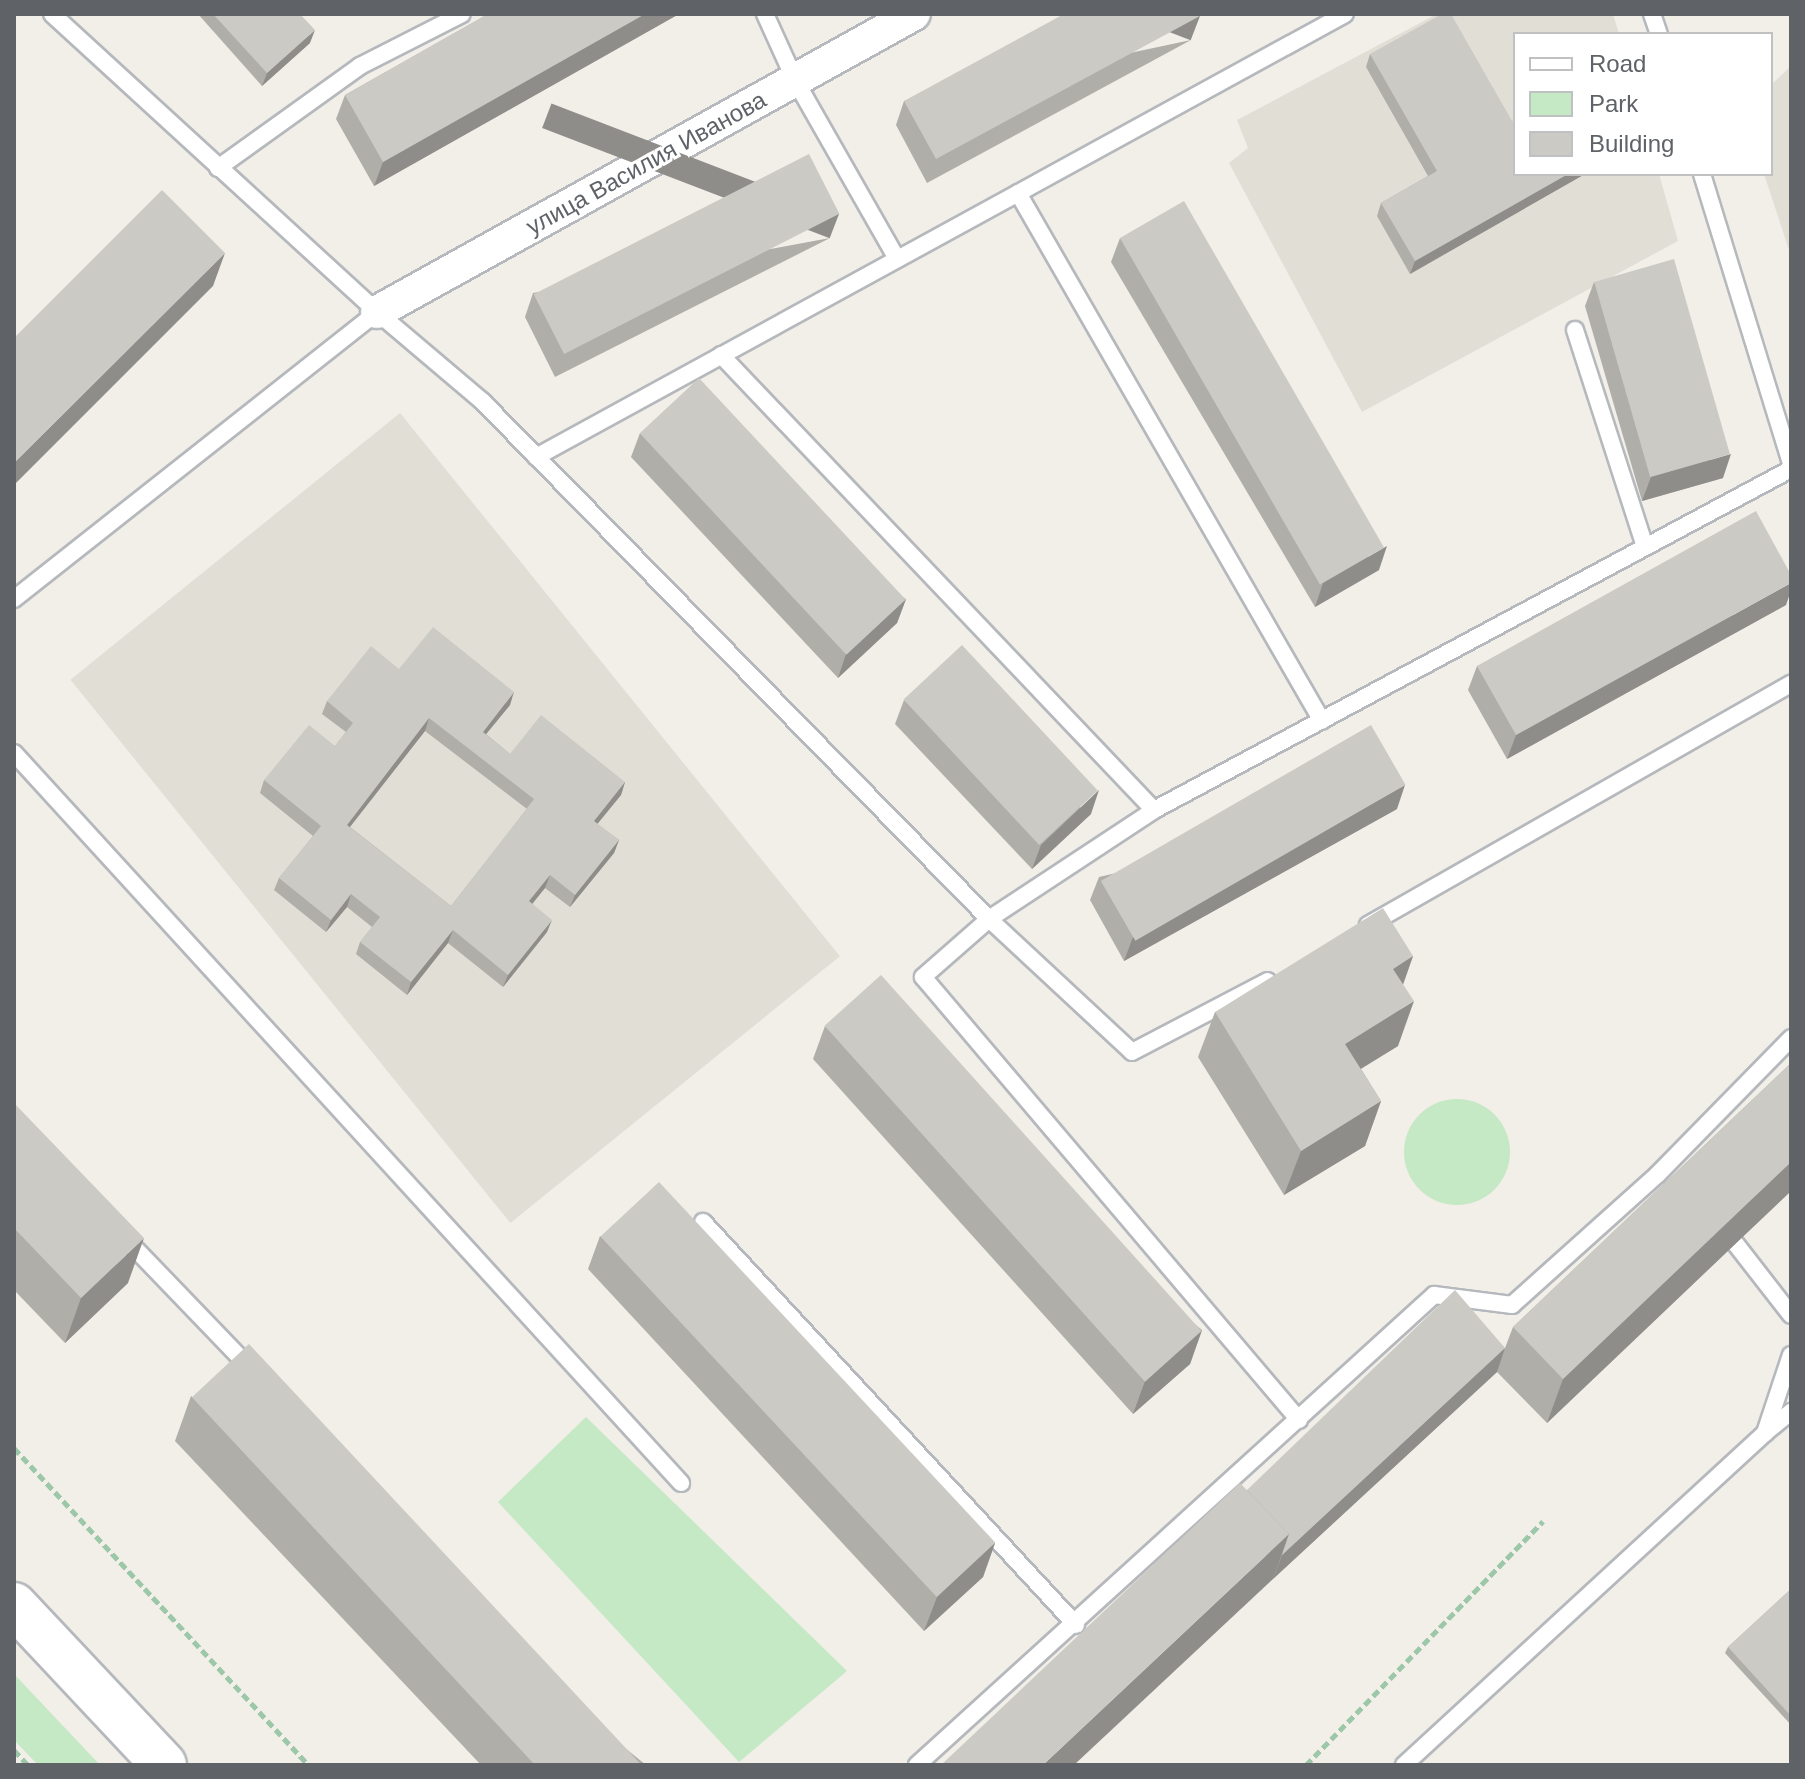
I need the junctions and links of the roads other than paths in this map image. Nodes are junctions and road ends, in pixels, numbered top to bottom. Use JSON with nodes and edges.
{"nodes":[{"id":1,"x":52,"y":14,"type":"edge"},
{"id":2,"x":462,"y":14,"type":"edge"},
{"id":3,"x":765,"y":14,"type":"edge"},
{"id":4,"x":914,"y":14,"type":"edge"},
{"id":5,"x":1345,"y":14,"type":"edge"},
{"id":6,"x":795,"y":80,"type":"junction"},
{"id":7,"x":218,"y":168,"type":"junction"},
{"id":8,"x":1703,"y":176,"type":"edge"},
{"id":9,"x":1018,"y":193,"type":"junction"},
{"id":10,"x":897,"y":259,"type":"junction"},
{"id":11,"x":377,"y":312,"type":"junction"},
{"id":12,"x":1575,"y":330,"type":"dead end"},
{"id":13,"x":721,"y":355,"type":"junction"},
{"id":14,"x":536,"y":457,"type":"junction"},
{"id":15,"x":1791,"y":467,"type":"edge"},
{"id":16,"x":1645,"y":547,"type":"junction"},
{"id":17,"x":14,"y":599,"type":"edge"},
{"id":18,"x":1791,"y":684,"type":"edge"},
{"id":19,"x":1322,"y":721,"type":"junction"},
{"id":20,"x":14,"y":753,"type":"edge"},
{"id":21,"x":1154,"y":810,"type":"junction"},
{"id":22,"x":989,"y":919,"type":"junction"},
{"id":23,"x":1351,"y":935,"type":"edge"},
{"id":24,"x":1284,"y":972,"type":"edge"},
{"id":25,"x":1791,"y":1038,"type":"edge"},
{"id":26,"x":703,"y":1222,"type":"dead end"},
{"id":27,"x":112,"y":1224,"type":"edge"},
{"id":28,"x":1735,"y":1243,"type":"edge"},
{"id":29,"x":1791,"y":1315,"type":"edge"},
{"id":30,"x":1791,"y":1355,"type":"edge"},
{"id":31,"x":265,"y":1383,"type":"edge"},
{"id":32,"x":1791,"y":1412,"type":"edge"},
{"id":33,"x":1299,"y":1420,"type":"junction"},
{"id":34,"x":1765,"y":1433,"type":"junction"},
{"id":35,"x":681,"y":1483,"type":"dead end"},
{"id":36,"x":14,"y":1605,"type":"edge"},
{"id":37,"x":1076,"y":1625,"type":"junction"},
{"id":38,"x":164,"y":1765,"type":"edge"},
{"id":39,"x":917,"y":1765,"type":"edge"},
{"id":40,"x":1404,"y":1765,"type":"edge"}],
"edges":[{"from":1,"to":7,"type":"lane"},
{"from":2,"to":7,"type":"lane"},
{"from":3,"to":6,"type":"lane"},
{"from":4,"to":6,"type":"street","name":"улица Василия Иванова"},
{"from":5,"to":9,"type":"lane"},
{"from":6,"to":10,"type":"lane"},
{"from":6,"to":11,"type":"street","name":"улица Василия Иванова"},
{"from":7,"to":11,"type":"lane"},
{"from":8,"to":15,"type":"lane"},
{"from":9,"to":10,"type":"lane"},
{"from":9,"to":19,"type":"lane"},
{"from":10,"to":13,"type":"lane"},
{"from":11,"to":14,"type":"lane"},
{"from":11,"to":17,"type":"lane"},
{"from":12,"to":16,"type":"lane"},
{"from":13,"to":14,"type":"lane"},
{"from":13,"to":21,"type":"lane"},
{"from":14,"to":22,"type":"lane"},
{"from":15,"to":16,"type":"lane"},
{"from":16,"to":19,"type":"lane"},
{"from":18,"to":23,"type":"lane"},
{"from":19,"to":21,"type":"lane"},
{"from":20,"to":35,"type":"lane"},
{"from":21,"to":22,"type":"lane"},
{"from":22,"to":24,"type":"lane"},
{"from":22,"to":33,"type":"lane"},
{"from":25,"to":33,"type":"lane"},
{"from":26,"to":37,"type":"lane"},
{"from":27,"to":31,"type":"lane"},
{"from":28,"to":29,"type":"lane"},
{"from":30,"to":34,"type":"lane"},
{"from":32,"to":34,"type":"lane"},
{"from":33,"to":37,"type":"lane"},
{"from":34,"to":40,"type":"lane"},
{"from":36,"to":38,"type":"main road"},
{"from":37,"to":39,"type":"lane"}]}
